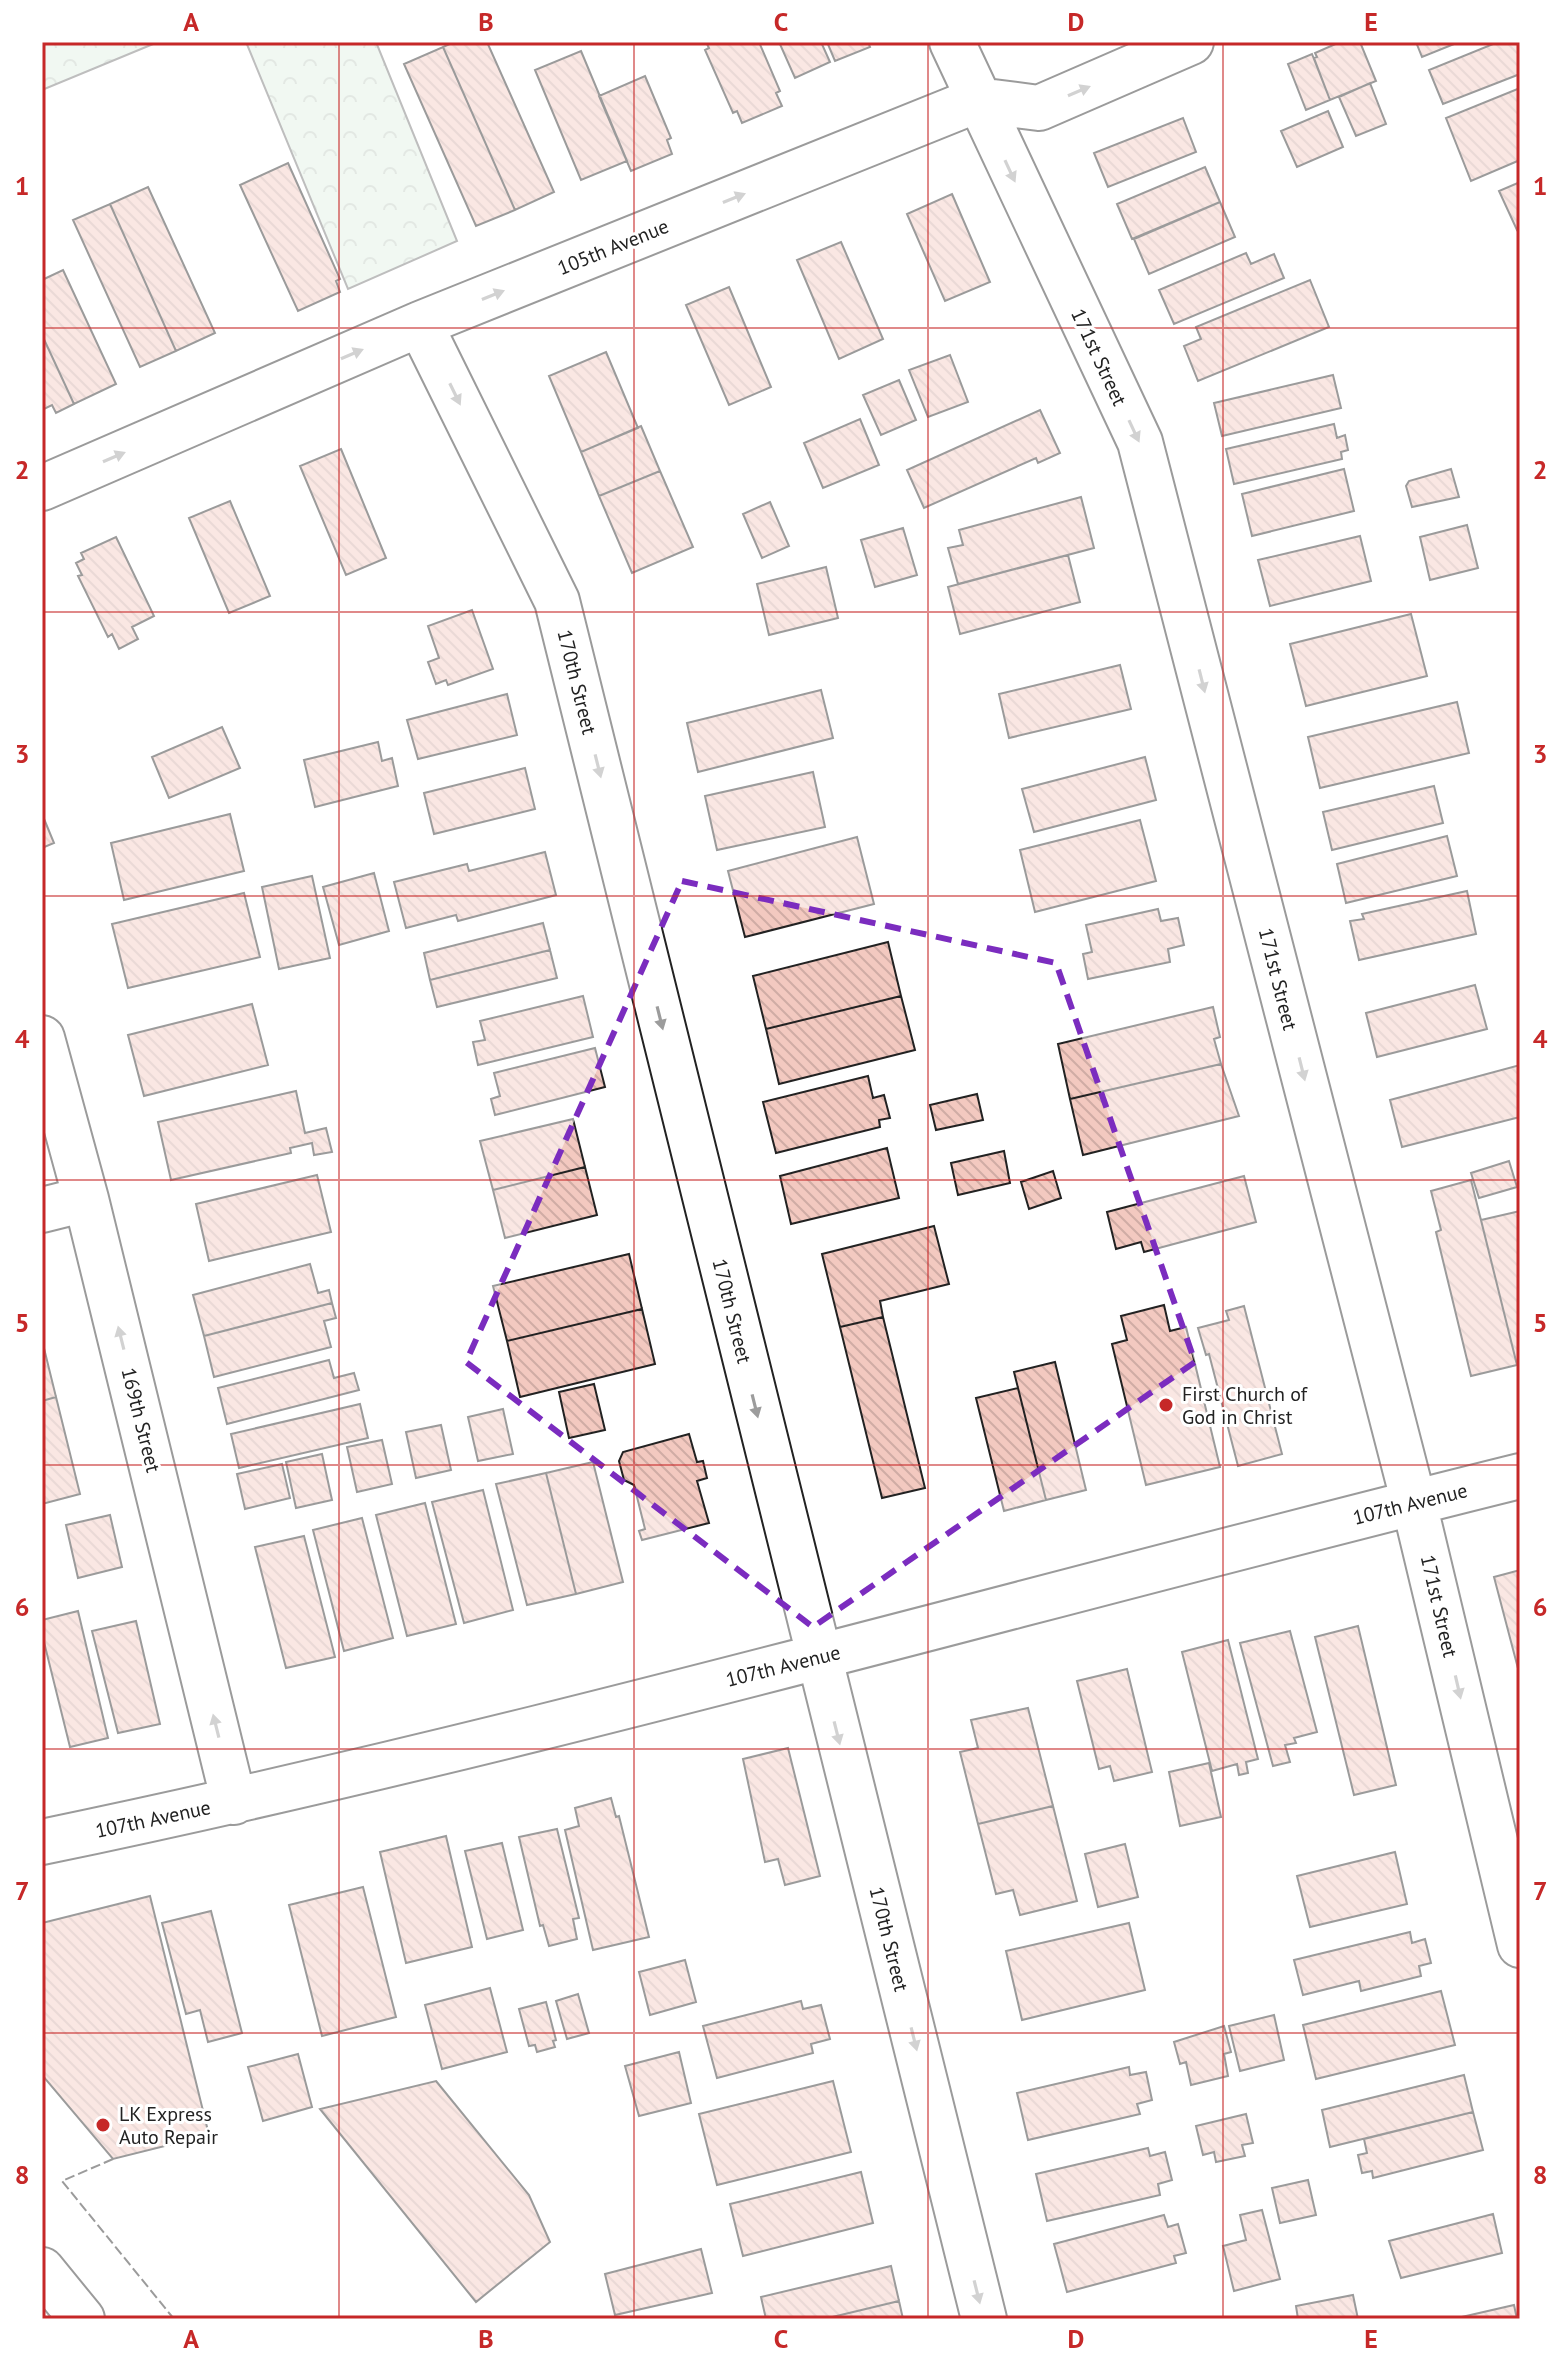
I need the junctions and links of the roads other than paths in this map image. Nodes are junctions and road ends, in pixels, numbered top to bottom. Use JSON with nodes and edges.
{"nodes":[{"id":1,"x":952,"y":42,"type":"edge"},
{"id":2,"x":1191,"y":42,"type":"edge"},
{"id":3,"x":977,"y":100,"type":"junction"},
{"id":4,"x":420,"y":324,"type":"junction"},
{"id":5,"x":42,"y":488,"type":"edge"},
{"id":6,"x":42,"y":1038,"type":"edge"},
{"id":7,"x":86,"y":1199,"type":"junction"},
{"id":8,"x":42,"y":1210,"type":"edge"},
{"id":9,"x":1520,"y":1476,"type":"edge"},
{"id":10,"x":1414,"y":1503,"type":"junction"},
{"id":11,"x":819,"y":1657,"type":"junction"},
{"id":12,"x":234,"y":1802,"type":"junction"},
{"id":13,"x":42,"y":1842,"type":"edge"},
{"id":14,"x":1520,"y":1945,"type":"edge"},
{"id":15,"x":42,"y":2270,"type":"edge"},
{"id":16,"x":82,"y":2319,"type":"edge"},
{"id":17,"x":984,"y":2319,"type":"edge"}],
"edges":[{"from":1,"to":3,"type":"street","name":"171st Street"},
{"from":3,"to":2,"type":"street","name":"105th Avenue","one_way":true},
{"from":4,"to":3,"type":"street","name":"105th Avenue","one_way":true},
{"from":3,"to":10,"type":"street","name":"171st Street","one_way":true},
{"from":5,"to":4,"type":"street","name":"105th Avenue","one_way":true},
{"from":4,"to":11,"type":"street","name":"170th Street","one_way":true},
{"from":6,"to":7,"type":"street","name":"169th Street"},
{"from":7,"to":8,"type":"street"},
{"from":12,"to":7,"type":"street","name":"169th Street","one_way":true},
{"from":9,"to":10,"type":"street","name":"107th Avenue"},
{"from":10,"to":11,"type":"street","name":"107th Avenue"},
{"from":10,"to":14,"type":"street","name":"171st Street","one_way":true},
{"from":11,"to":12,"type":"street","name":"107th Avenue"},
{"from":11,"to":17,"type":"street","name":"170th Street","one_way":true},
{"from":12,"to":13,"type":"street","name":"107th Avenue"},
{"from":15,"to":16,"type":"street"}]}
